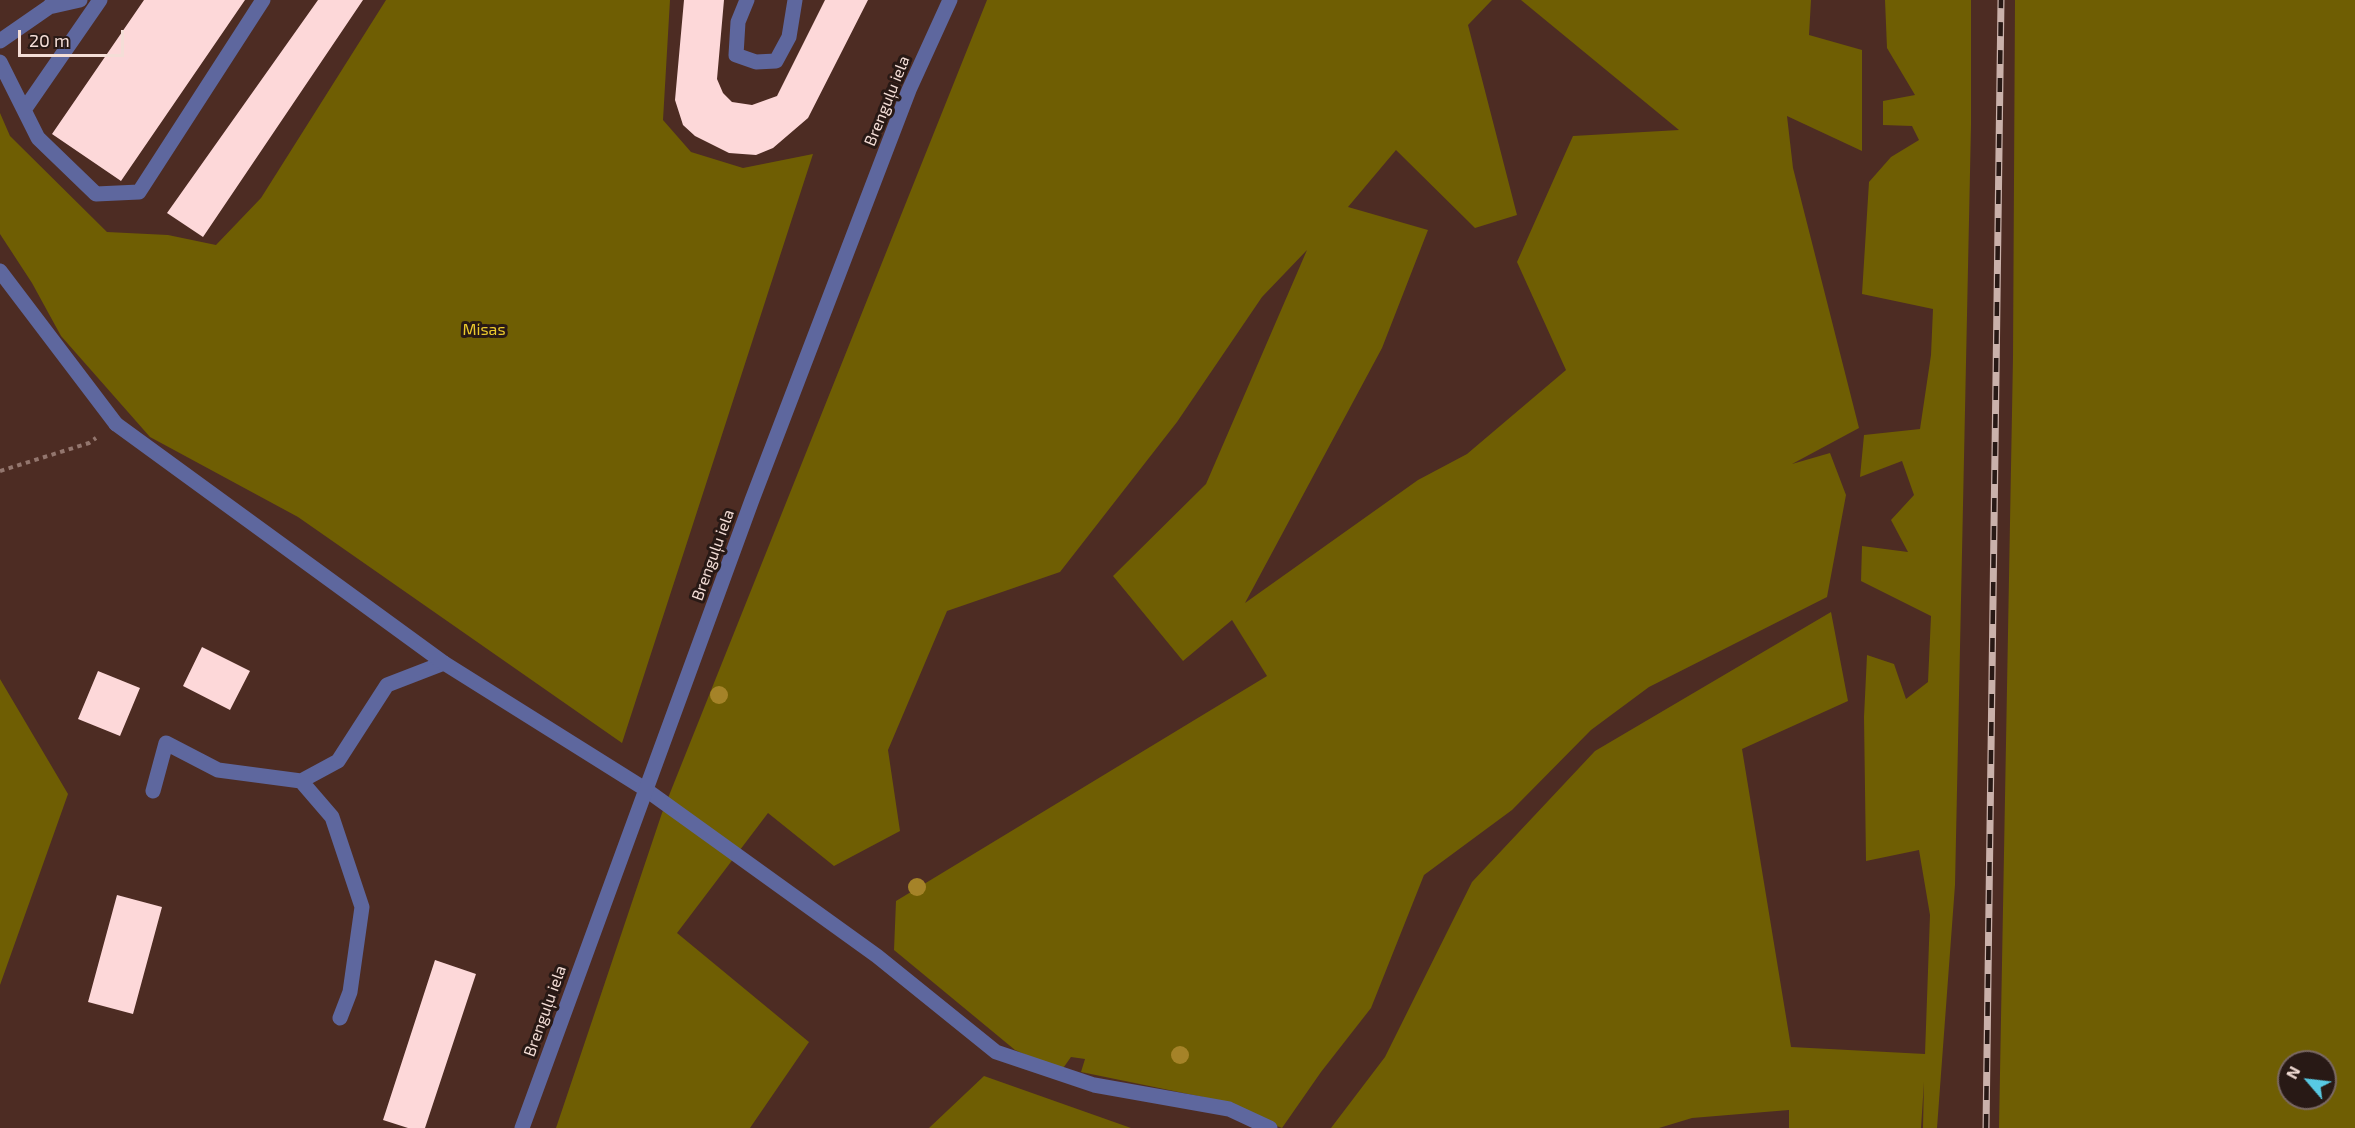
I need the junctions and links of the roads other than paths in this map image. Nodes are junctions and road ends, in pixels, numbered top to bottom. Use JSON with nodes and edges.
{"nodes":[{"id":1,"x":80,"y":0,"type":"edge"},
{"id":2,"x":100,"y":0,"type":"edge"},
{"id":3,"x":263,"y":0,"type":"edge"},
{"id":4,"x":747,"y":0,"type":"edge"},
{"id":5,"x":795,"y":0,"type":"edge"},
{"id":6,"x":950,"y":0,"type":"edge"},
{"id":7,"x":52,"y":4,"type":"edge"},
{"id":8,"x":0,"y":41,"type":"edge"},
{"id":9,"x":0,"y":62,"type":"edge"},
{"id":10,"x":24,"y":110,"type":"junction"},
{"id":11,"x":0,"y":271,"type":"edge"},
{"id":12,"x":444,"y":663,"type":"junction"},
{"id":13,"x":301,"y":781,"type":"junction"},
{"id":14,"x":645,"y":789,"type":"junction"},
{"id":15,"x":153,"y":791,"type":"dead end"},
{"id":16,"x":340,"y":1017,"type":"dead end"},
{"id":17,"x":522,"y":1128,"type":"edge"},
{"id":18,"x":1270,"y":1128,"type":"edge"}],
"edges":[{"from":1,"to":7,"type":"street"},
{"from":2,"to":10,"type":"street"},
{"from":3,"to":10,"type":"street"},
{"from":4,"to":5,"type":"street"},
{"from":6,"to":14,"type":"street","name":"Brenguļu iela"},
{"from":7,"to":8,"type":"street"},
{"from":9,"to":10,"type":"street"},
{"from":11,"to":12,"type":"street"},
{"from":12,"to":13,"type":"street"},
{"from":12,"to":14,"type":"street"},
{"from":13,"to":15,"type":"street"},
{"from":13,"to":16,"type":"street"},
{"from":14,"to":17,"type":"street","name":"Brenguļu iela"},
{"from":14,"to":18,"type":"street"}]}
